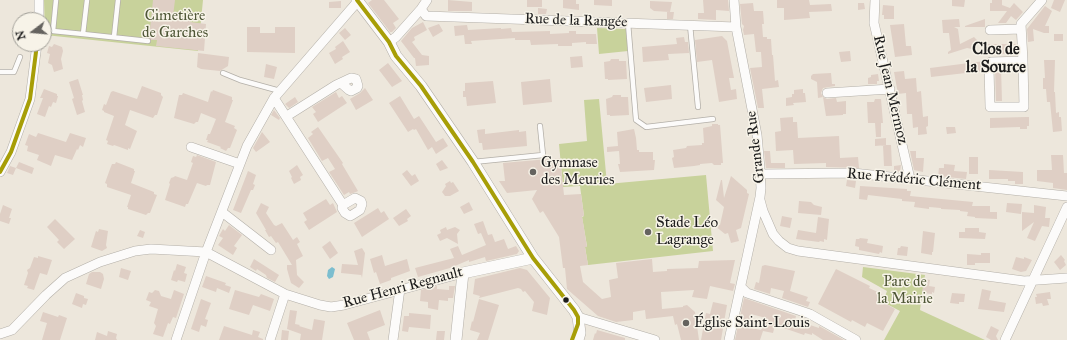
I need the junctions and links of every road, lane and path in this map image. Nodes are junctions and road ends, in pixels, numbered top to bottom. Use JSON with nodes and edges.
{"nodes":[{"id":1,"x":39,"y":0,"type":"edge"},
{"id":2,"x":56,"y":0,"type":"edge"},
{"id":3,"x":87,"y":0,"type":"edge"},
{"id":4,"x":118,"y":0,"type":"edge"},
{"id":5,"x":427,"y":0,"type":"edge"},
{"id":6,"x":734,"y":0,"type":"edge"},
{"id":7,"x":875,"y":0,"type":"edge"},
{"id":8,"x":1042,"y":0,"type":"edge"},
{"id":9,"x":357,"y":1,"type":"edge"},
{"id":10,"x":421,"y":9,"type":"junction"},
{"id":11,"x":40,"y":12,"type":"edge"},
{"id":12,"x":628,"y":23,"type":"junction"},
{"id":13,"x":690,"y":25,"type":"junction"},
{"id":14,"x":736,"y":27,"type":"junction"},
{"id":15,"x":1021,"y":27,"type":"junction"},
{"id":16,"x":990,"y":30,"type":"dead end"},
{"id":17,"x":83,"y":34,"type":"junction"},
{"id":18,"x":114,"y":37,"type":"junction"},
{"id":19,"x":148,"y":41,"type":"dead end"},
{"id":20,"x":389,"y":42,"type":"junction"},
{"id":21,"x":37,"y":52,"type":"edge"},
{"id":22,"x":20,"y":57,"type":"dead end"},
{"id":23,"x":1023,"y":61,"type":"junction"},
{"id":24,"x":0,"y":72,"type":"edge"},
{"id":25,"x":223,"y":73,"type":"dead end"},
{"id":26,"x":342,"y":83,"type":"dead end"},
{"id":27,"x":890,"y":89,"type":"junction"},
{"id":28,"x":280,"y":91,"type":"junction"},
{"id":29,"x":827,"y":93,"type":"dead end"},
{"id":30,"x":274,"y":98,"type":"junction"},
{"id":31,"x":698,"y":107,"type":"dead end"},
{"id":32,"x":287,"y":116,"type":"junction"},
{"id":33,"x":713,"y":119,"type":"dead end"},
{"id":34,"x":540,"y":126,"type":"dead end"},
{"id":35,"x":191,"y":147,"type":"dead end"},
{"id":36,"x":474,"y":162,"type":"junction"},
{"id":37,"x":240,"y":164,"type":"junction"},
{"id":38,"x":0,"y":172,"type":"edge"},
{"id":39,"x":761,"y":174,"type":"junction"},
{"id":40,"x":910,"y":179,"type":"junction"},
{"id":41,"x":1067,"y":196,"type":"edge"},
{"id":42,"x":760,"y":197,"type":"junction"},
{"id":43,"x":343,"y":205,"type":"dead end"},
{"id":44,"x":1067,"y":207,"type":"edge"},
{"id":45,"x":222,"y":212,"type":"junction"},
{"id":46,"x":271,"y":250,"type":"dead end"},
{"id":47,"x":206,"y":252,"type":"junction"},
{"id":48,"x":533,"y":258,"type":"junction"},
{"id":49,"x":463,"y":273,"type":"junction"},
{"id":50,"x":1067,"y":278,"type":"edge"},
{"id":51,"x":1034,"y":281,"type":"junction"},
{"id":52,"x":741,"y":287,"type":"junction"},
{"id":53,"x":400,"y":289,"type":"junction"},
{"id":54,"x":285,"y":294,"type":"junction"},
{"id":55,"x":578,"y":320,"type":"junction"},
{"id":56,"x":0,"y":334,"type":"edge"},
{"id":57,"x":176,"y":340,"type":"edge"},
{"id":58,"x":270,"y":340,"type":"edge"},
{"id":59,"x":393,"y":340,"type":"edge"},
{"id":60,"x":456,"y":340,"type":"edge"},
{"id":61,"x":572,"y":340,"type":"edge"},
{"id":62,"x":578,"y":340,"type":"edge"},
{"id":63,"x":655,"y":340,"type":"edge"},
{"id":64,"x":729,"y":340,"type":"edge"},
{"id":65,"x":856,"y":340,"type":"edge"},
{"id":66,"x":1005,"y":340,"type":"edge"}],
"edges":[{"from":1,"to":11,"type":"street"},
{"from":2,"to":17,"type":"lane"},
{"from":3,"to":17,"type":"lane"},
{"from":4,"to":18,"type":"lane"},
{"from":5,"to":10,"type":"street"},
{"from":6,"to":14,"type":"street","name":"Grande Rue"},
{"from":7,"to":27,"type":"street","name":"Rue Jean Mermoz"},
{"from":8,"to":15,"type":"street"},
{"from":9,"to":20,"type":"street"},
{"from":9,"to":28,"type":"street"},
{"from":10,"to":12,"type":"street","name":"Rue de la Rangée"},
{"from":10,"to":20,"type":"street"},
{"from":12,"to":13,"type":"street","name":"Rue de la Rangée"},
{"from":12,"to":33,"type":"lane"},
{"from":13,"to":14,"type":"street","name":"Rue de la Rangée"},
{"from":13,"to":31,"type":"lane"},
{"from":14,"to":39,"type":"street","name":"Grande Rue"},
{"from":15,"to":16,"type":"street"},
{"from":15,"to":23,"type":"street"},
{"from":17,"to":18,"type":"lane"},
{"from":18,"to":19,"type":"lane"},
{"from":20,"to":36,"type":"street"},
{"from":21,"to":38,"type":"street"},
{"from":22,"to":24,"type":"lane"},
{"from":23,"to":23,"type":"street"},
{"from":25,"to":28,"type":"lane"},
{"from":26,"to":32,"type":"street"},
{"from":27,"to":29,"type":"street"},
{"from":27,"to":40,"type":"street","name":"Rue Jean Mermoz"},
{"from":28,"to":30,"type":"street"},
{"from":30,"to":32,"type":"street"},
{"from":30,"to":37,"type":"street"},
{"from":32,"to":43,"type":"street"},
{"from":34,"to":36,"type":"lane"},
{"from":35,"to":37,"type":"street"},
{"from":36,"to":48,"type":"street"},
{"from":37,"to":45,"type":"street"},
{"from":39,"to":40,"type":"street","name":"Rue Frédéric Clément"},
{"from":39,"to":42,"type":"street","name":"Grande Rue"},
{"from":40,"to":41,"type":"street","name":"Rue Frédéric Clément"},
{"from":42,"to":51,"type":"street"},
{"from":42,"to":52,"type":"street","name":"Grande Rue"},
{"from":44,"to":51,"type":"street"},
{"from":45,"to":46,"type":"street"},
{"from":45,"to":47,"type":"street"},
{"from":47,"to":54,"type":"street","name":"Rue Henri Regnault"},
{"from":47,"to":56,"type":"street","name":"Rue Henri Regnault"},
{"from":47,"to":57,"type":"street"},
{"from":48,"to":49,"type":"street","name":"Rue Henri Regnault"},
{"from":48,"to":55,"type":"street"},
{"from":49,"to":53,"type":"street","name":"Rue Henri Regnault"},
{"from":49,"to":60,"type":"street"},
{"from":50,"to":51,"type":"street"},
{"from":51,"to":66,"type":"street"},
{"from":52,"to":64,"type":"street","name":"Grande Rue"},
{"from":52,"to":65,"type":"street"},
{"from":53,"to":54,"type":"street","name":"Rue Henri Regnault"},
{"from":53,"to":59,"type":"street"},
{"from":54,"to":58,"type":"street"},
{"from":55,"to":61,"type":"street"},
{"from":55,"to":62,"type":"street"},
{"from":55,"to":63,"type":"street"}]}
